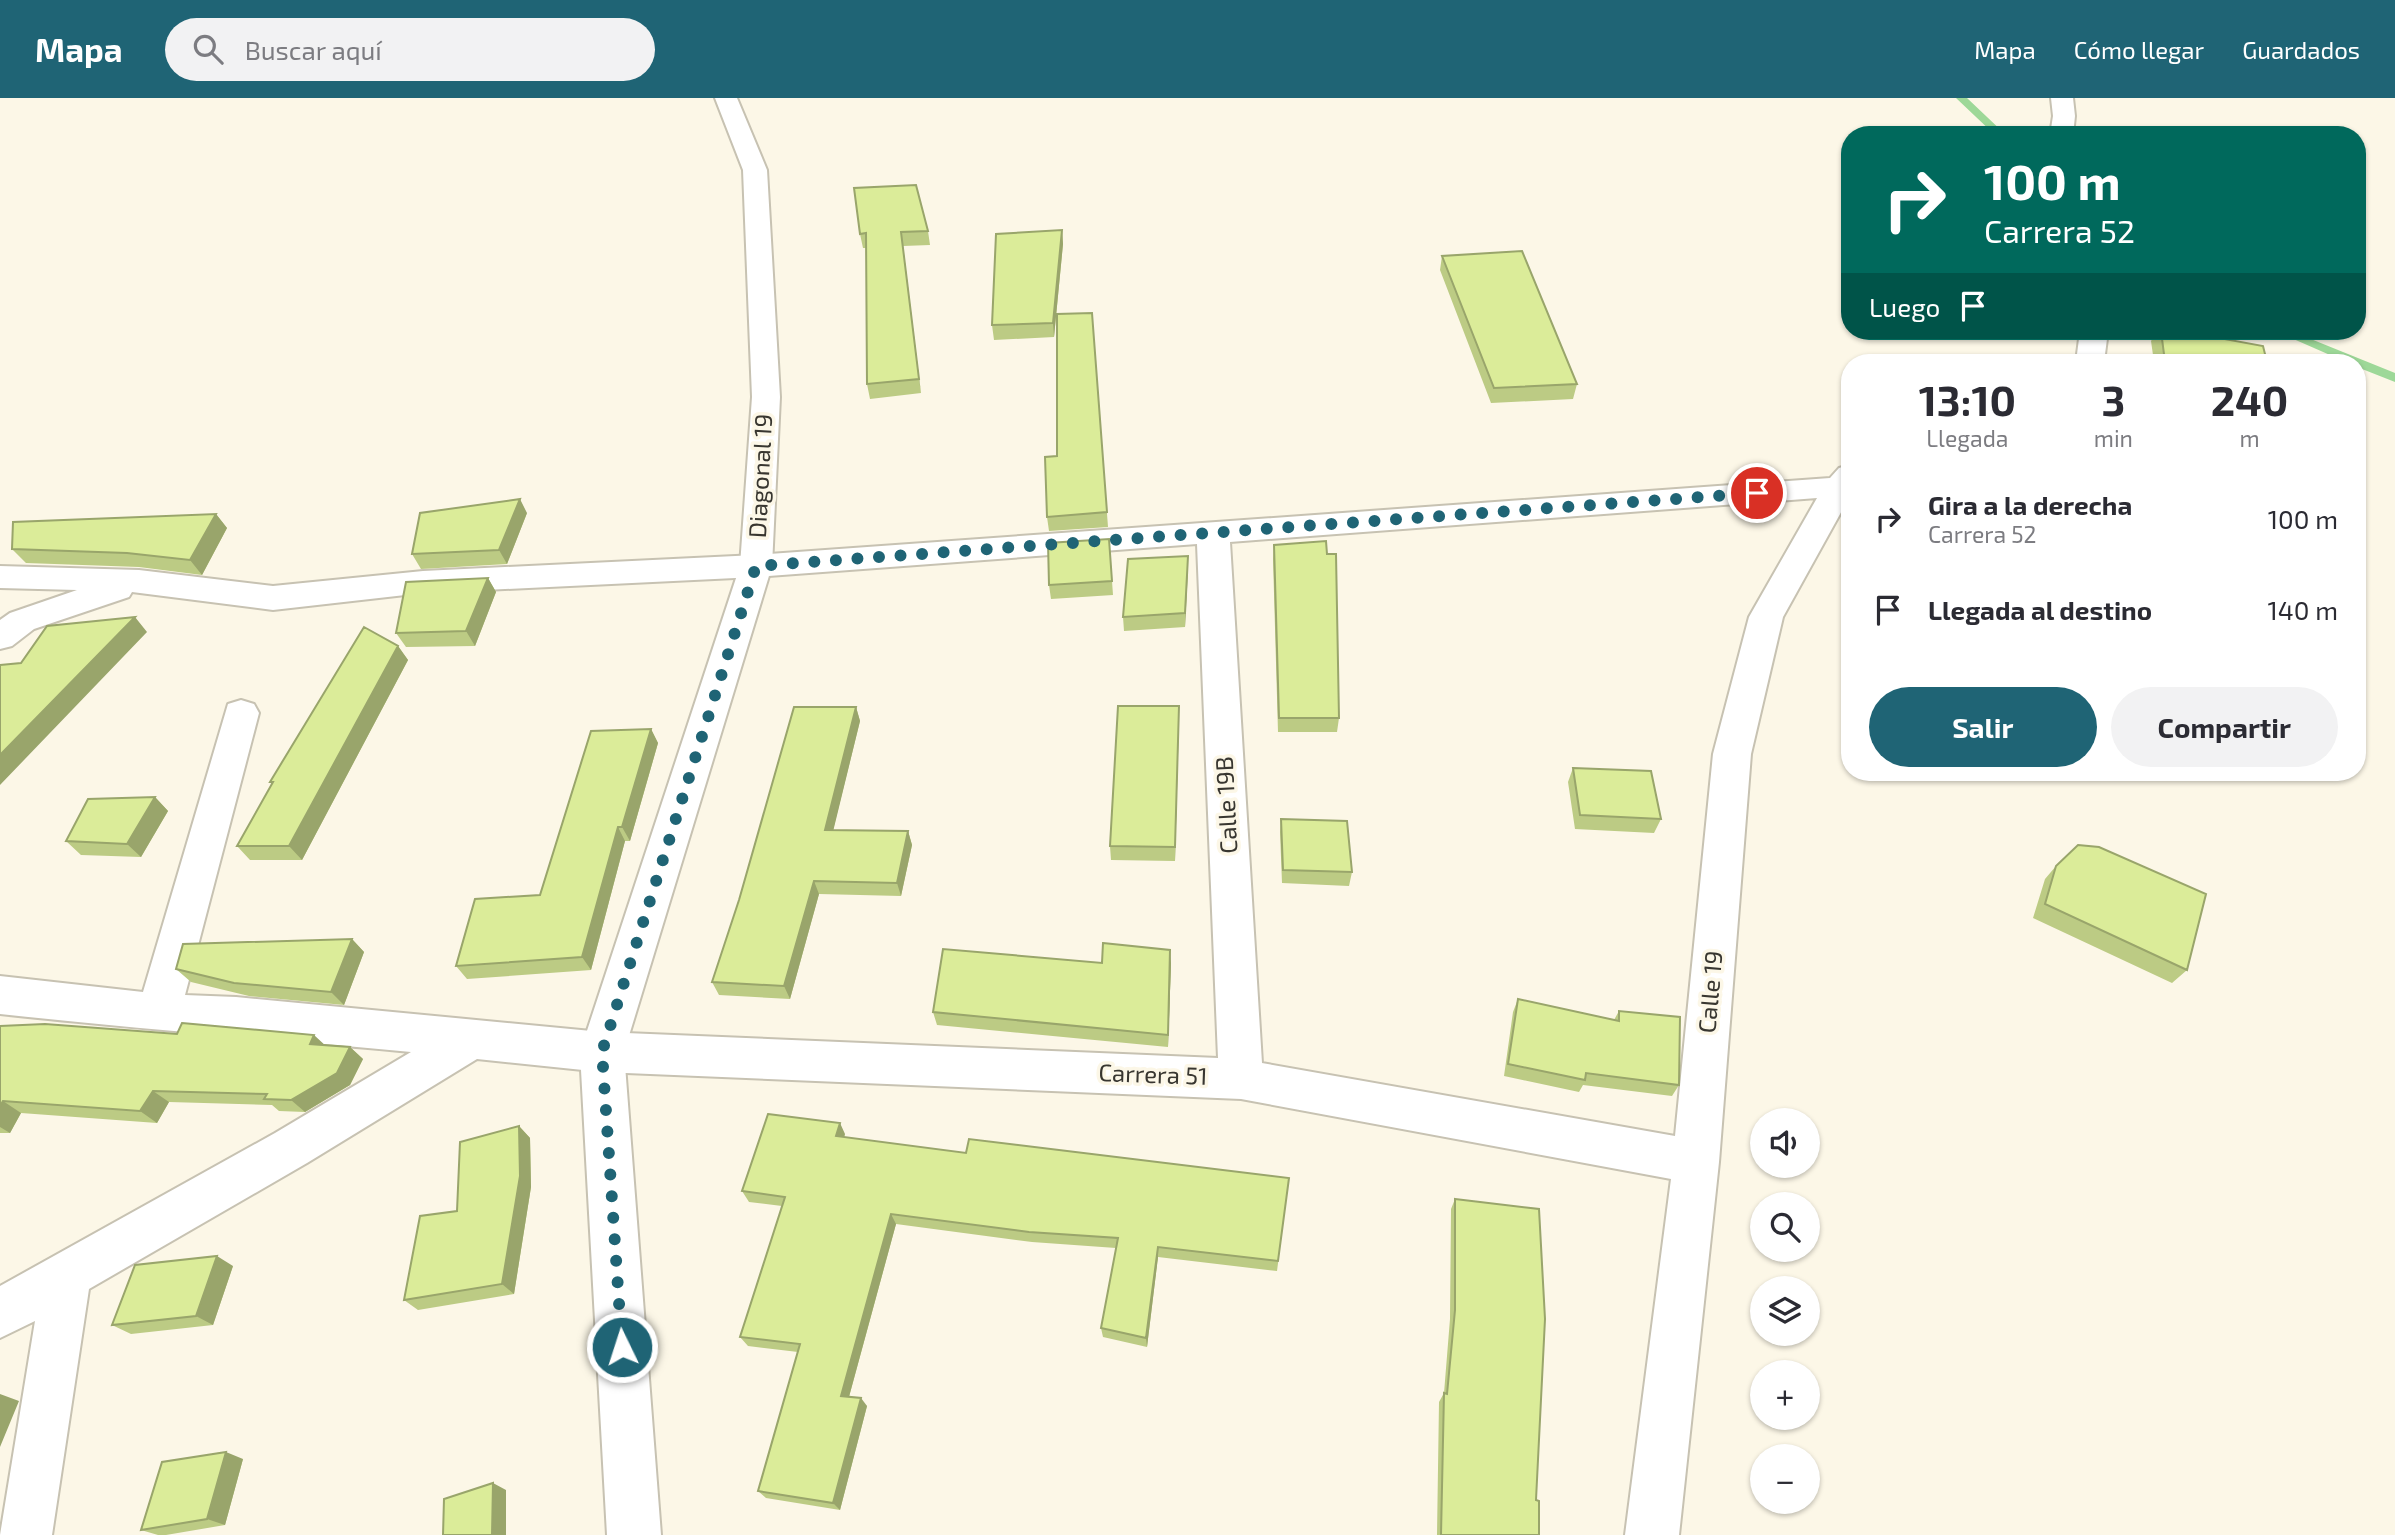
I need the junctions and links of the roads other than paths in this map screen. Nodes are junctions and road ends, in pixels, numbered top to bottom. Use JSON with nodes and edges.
{"nodes":[{"id":1,"x":726,"y":98,"type":"edge"},
{"id":2,"x":2062,"y":98,"type":"edge"},
{"id":3,"x":2061,"y":126,"type":"edge"},
{"id":4,"x":1841,"y":481,"type":"edge"},
{"id":5,"x":1841,"y":486,"type":"edge"},
{"id":6,"x":1213,"y":531,"type":"junction"},
{"id":7,"x":756,"y":566,"type":"junction"},
{"id":8,"x":0,"y":577,"type":"edge"},
{"id":9,"x":139,"y":581,"type":"junction"},
{"id":10,"x":0,"y":637,"type":"edge"},
{"id":11,"x":241,"y":713,"type":"dead end"},
{"id":12,"x":11,"y":1004,"type":"edge"},
{"id":13,"x":159,"y":1013,"type":"junction"},
{"id":14,"x":469,"y":1041,"type":"junction"},
{"id":15,"x":602,"y":1052,"type":"junction"},
{"id":16,"x":1241,"y":1079,"type":"junction"},
{"id":17,"x":1696,"y":1162,"type":"junction"},
{"id":18,"x":67,"y":1275,"type":"junction"},
{"id":19,"x":0,"y":1313,"type":"edge"},
{"id":20,"x":24,"y":1535,"type":"edge"},
{"id":21,"x":634,"y":1535,"type":"edge"},
{"id":22,"x":1652,"y":1535,"type":"edge"}],
"edges":[{"from":1,"to":7,"type":"street","name":"Diagonal 19"},
{"from":2,"to":3,"type":"street"},
{"from":4,"to":6,"type":"street"},
{"from":5,"to":17,"type":"street","name":"Calle 19"},
{"from":6,"to":7,"type":"street"},
{"from":6,"to":16,"type":"street","name":"Calle 19B"},
{"from":7,"to":9,"type":"street"},
{"from":7,"to":15,"type":"street","name":"Diagonal 19"},
{"from":8,"to":9,"type":"street"},
{"from":9,"to":10,"type":"street"},
{"from":11,"to":13,"type":"street"},
{"from":12,"to":13,"type":"street","name":"Carrera 51"},
{"from":13,"to":14,"type":"street","name":"Carrera 51"},
{"from":14,"to":15,"type":"street","name":"Carrera 51"},
{"from":14,"to":18,"type":"street"},
{"from":15,"to":16,"type":"street","name":"Carrera 51"},
{"from":15,"to":21,"type":"street","name":"Diagonal 19"},
{"from":16,"to":17,"type":"street","name":"Carrera 51"},
{"from":17,"to":22,"type":"street","name":"Calle 19"},
{"from":18,"to":19,"type":"street"},
{"from":18,"to":20,"type":"street"}]}
